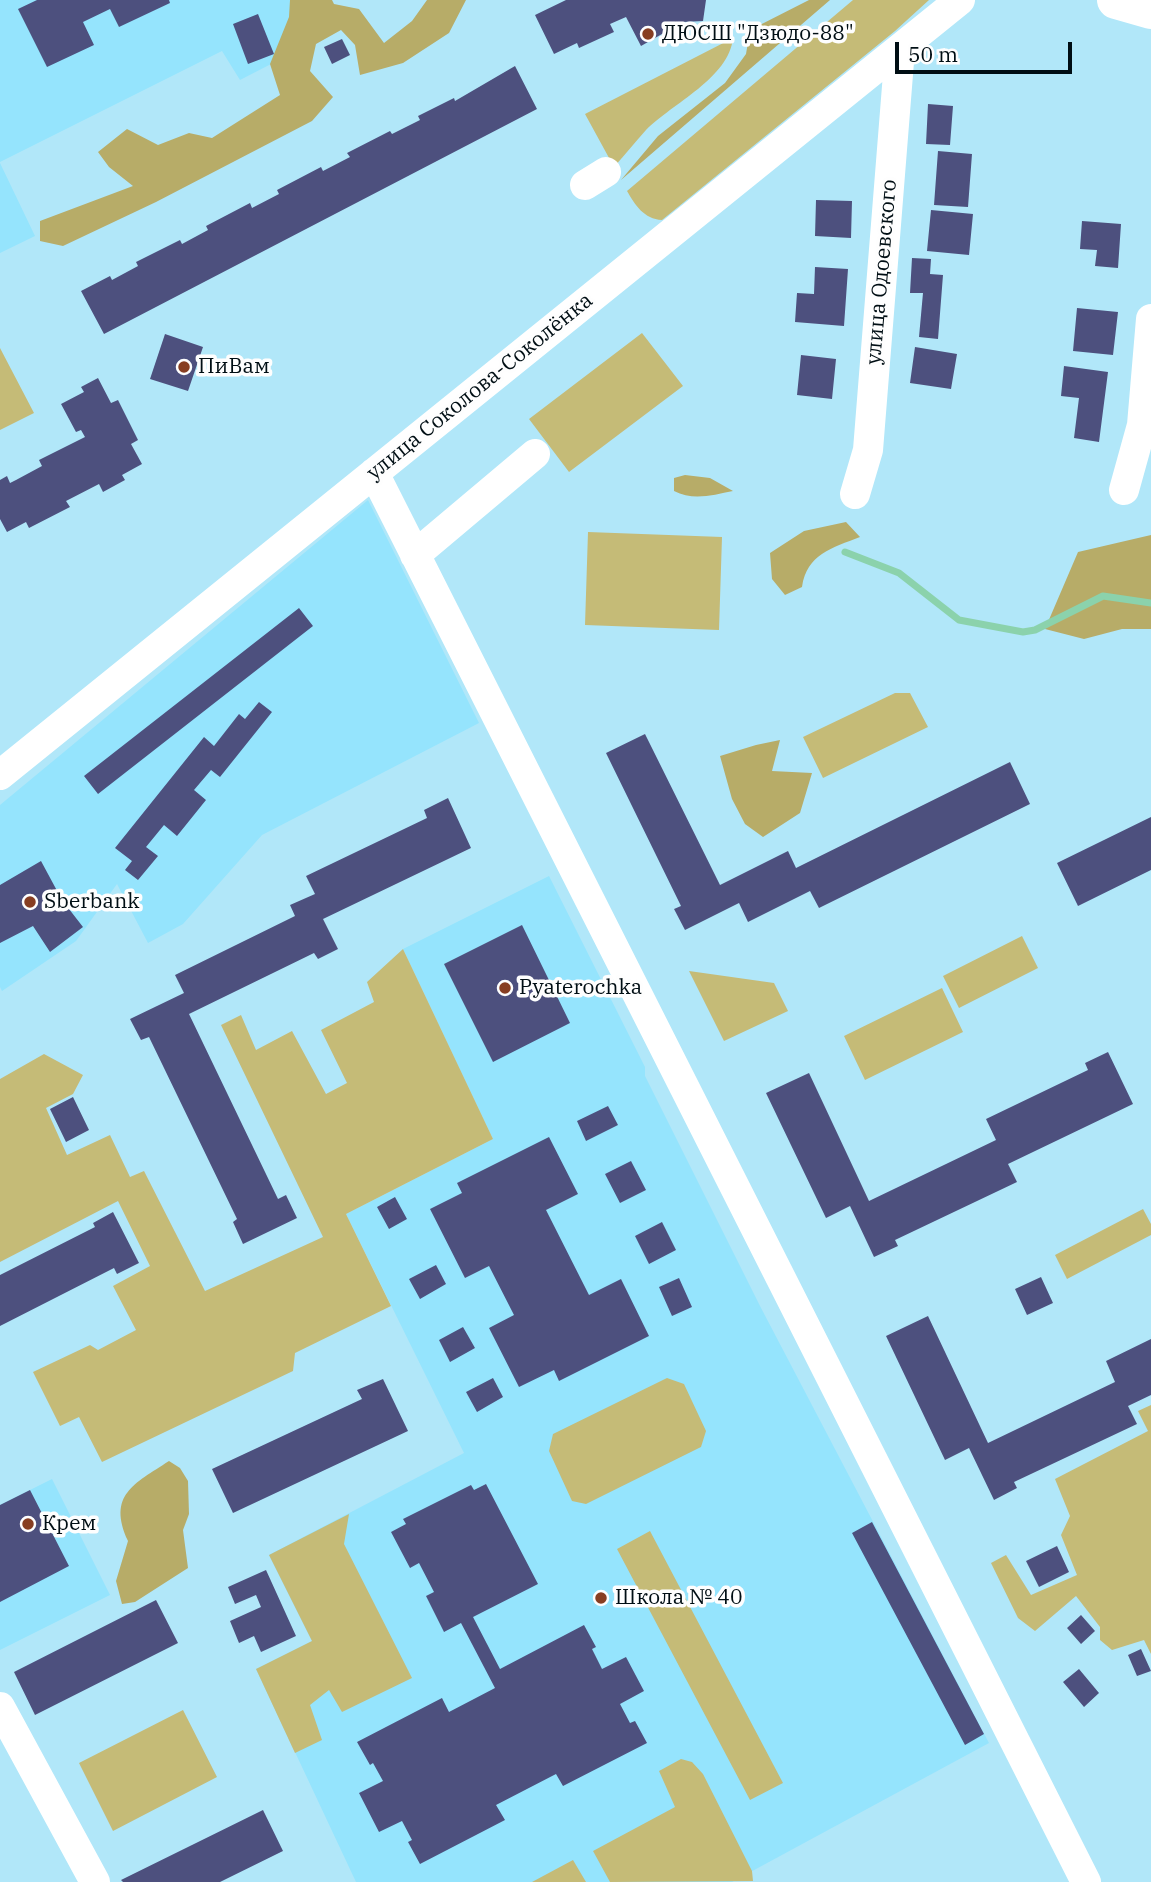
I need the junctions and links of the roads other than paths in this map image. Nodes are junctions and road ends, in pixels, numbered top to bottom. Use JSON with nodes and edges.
{"nodes":[{"id":1,"x":960,"y":0,"type":"edge"},
{"id":2,"x":1116,"y":0,"type":"edge"},
{"id":3,"x":1151,"y":10,"type":"edge"},
{"id":4,"x":900,"y":49,"type":"junction"},
{"id":5,"x":1151,"y":319,"type":"edge"},
{"id":6,"x":535,"y":454,"type":"dead end"},
{"id":7,"x":374,"y":473,"type":"junction"},
{"id":8,"x":1124,"y":490,"type":"dead end"},
{"id":9,"x":855,"y":494,"type":"dead end"},
{"id":10,"x":415,"y":555,"type":"junction"},
{"id":11,"x":0,"y":775,"type":"edge"},
{"id":12,"x":0,"y":1707,"type":"edge"},
{"id":13,"x":95,"y":1882,"type":"edge"},
{"id":14,"x":1086,"y":1882,"type":"edge"}],
"edges":[{"from":1,"to":4,"type":"street","name":"улица Соколова-Соколёнка"},
{"from":2,"to":3,"type":"main road"},
{"from":4,"to":7,"type":"street","name":"улица Соколова-Соколёнка"},
{"from":4,"to":9,"type":"street","name":"улица Одоевского"},
{"from":5,"to":8,"type":"street"},
{"from":6,"to":10,"type":"street"},
{"from":7,"to":10,"type":"street"},
{"from":7,"to":11,"type":"street","name":"улица Соколова-Соколёнка"},
{"from":10,"to":14,"type":"street"},
{"from":12,"to":13,"type":"street"}]}
